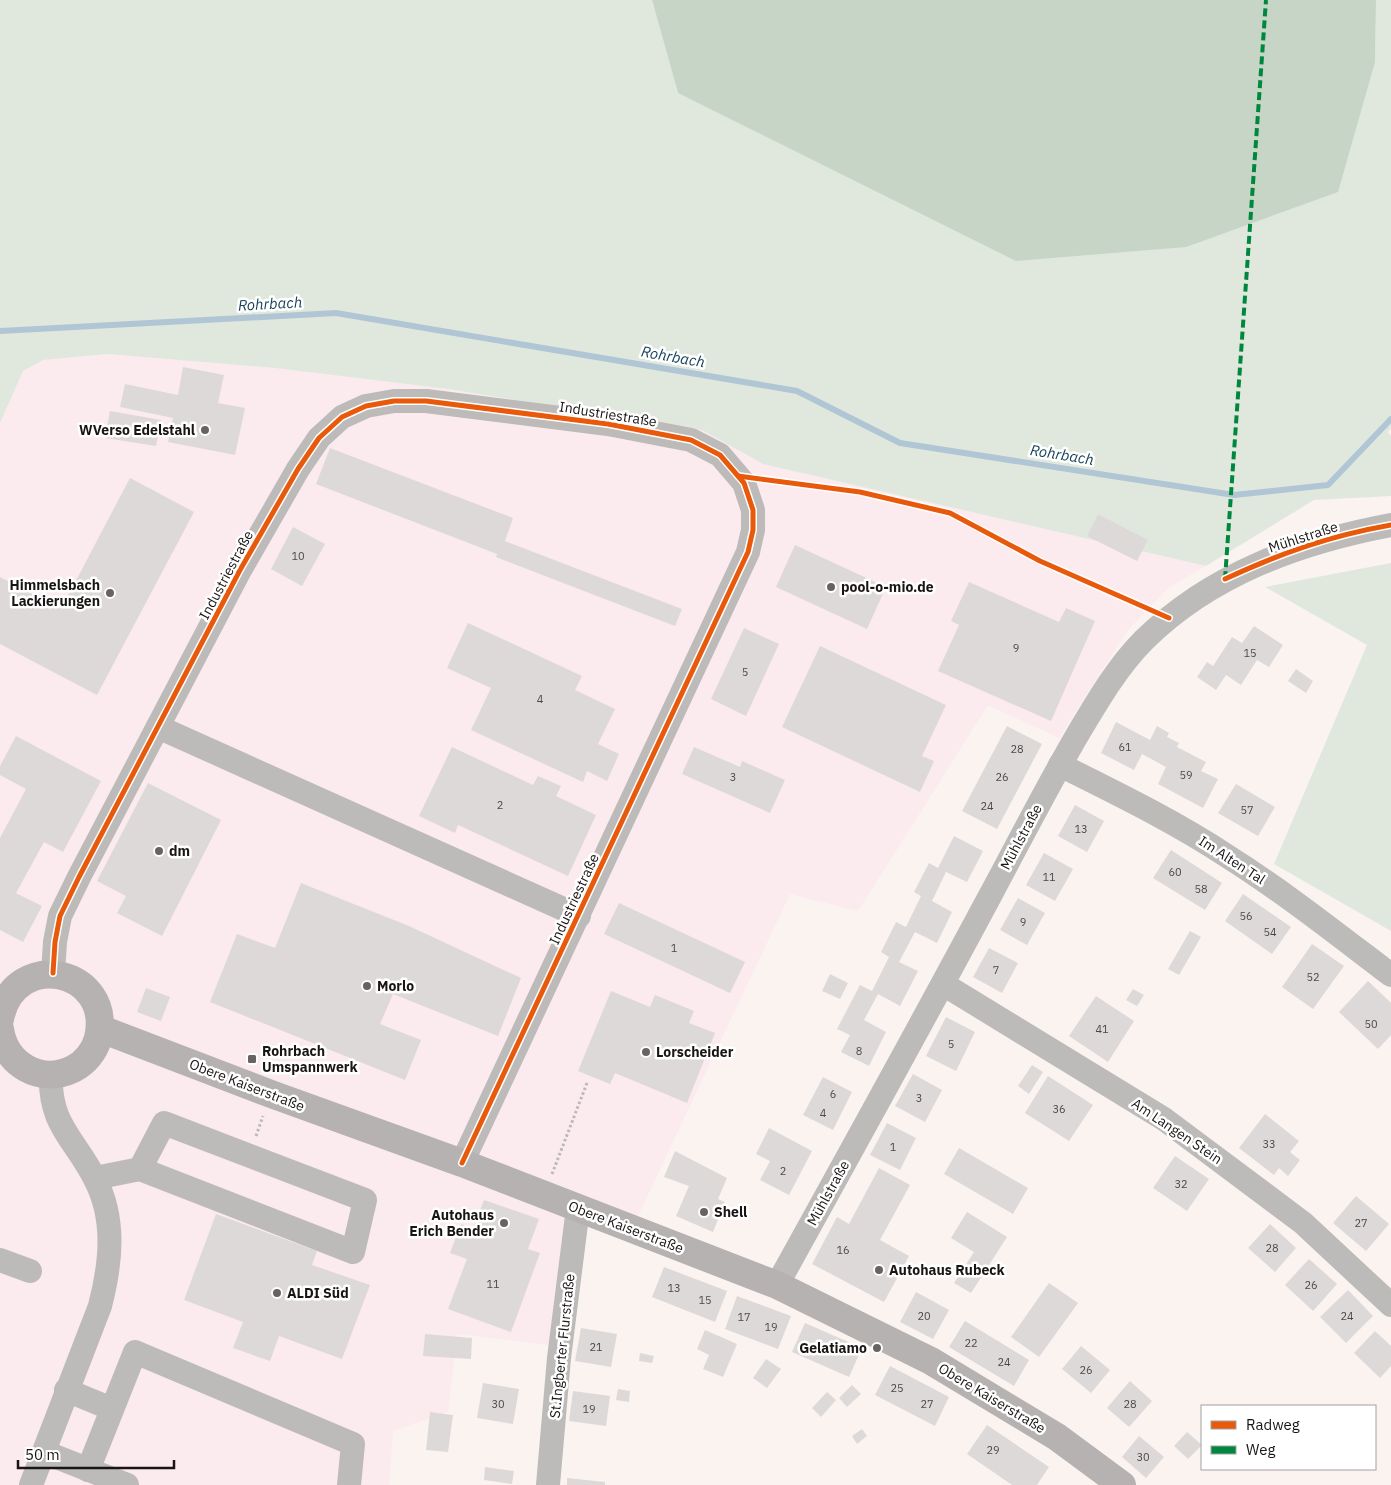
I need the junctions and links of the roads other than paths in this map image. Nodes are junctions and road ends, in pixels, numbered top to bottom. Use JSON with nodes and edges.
{"nodes":[{"id":1,"x":1391,"y":525,"type":"edge"},
{"id":2,"x":158,"y":727,"type":"junction"},
{"id":3,"x":1060,"y":765,"type":"junction"},
{"id":4,"x":579,"y":916,"type":"junction"},
{"id":5,"x":53,"y":974,"type":"junction"},
{"id":6,"x":1391,"y":975,"type":"edge"},
{"id":7,"x":943,"y":984,"type":"junction"},
{"id":8,"x":5,"y":991,"type":"edge"},
{"id":9,"x":0,"y":1019,"type":"edge"},
{"id":10,"x":101,"y":1028,"type":"junction"},
{"id":11,"x":0,"y":1029,"type":"edge"},
{"id":12,"x":50,"y":1075,"type":"junction"},
{"id":13,"x":462,"y":1164,"type":"junction"},
{"id":14,"x":140,"y":1170,"type":"junction"},
{"id":15,"x":95,"y":1178,"type":"junction"},
{"id":16,"x":578,"y":1208,"type":"junction"},
{"id":17,"x":0,"y":1260,"type":"edge"},
{"id":18,"x":30,"y":1271,"type":"dead end"},
{"id":19,"x":777,"y":1285,"type":"junction"},
{"id":20,"x":1391,"y":1305,"type":"edge"},
{"id":21,"x":66,"y":1390,"type":"junction"},
{"id":22,"x":112,"y":1409,"type":"junction"},
{"id":23,"x":44,"y":1452,"type":"junction"},
{"id":24,"x":88,"y":1470,"type":"junction"},
{"id":25,"x":31,"y":1485,"type":"edge"},
{"id":26,"x":127,"y":1485,"type":"edge"},
{"id":27,"x":349,"y":1485,"type":"edge"},
{"id":28,"x":548,"y":1485,"type":"edge"},
{"id":29,"x":1122,"y":1485,"type":"edge"}],
"edges":[{"from":1,"to":3,"type":"street","name":"Mühlstraße"},
{"from":2,"to":4,"type":"street"},
{"from":2,"to":4,"type":"street","name":"Industriestraße"},
{"from":2,"to":5,"type":"street","name":"Industriestraße"},
{"from":3,"to":6,"type":"street","name":"Im Alten Tal"},
{"from":3,"to":7,"type":"street","name":"Mühlstraße"},
{"from":4,"to":13,"type":"street","name":"Industriestraße"},
{"from":5,"to":8,"type":"main road"},
{"from":5,"to":10,"type":"main road"},
{"from":7,"to":19,"type":"street","name":"Mühlstraße"},
{"from":7,"to":20,"type":"street","name":"Am Langen Stein"},
{"from":8,"to":9,"type":"main road"},
{"from":10,"to":12,"type":"main road"},
{"from":10,"to":13,"type":"main road","name":"Obere Kaiserstraße"},
{"from":11,"to":12,"type":"main road"},
{"from":12,"to":15,"type":"street"},
{"from":13,"to":16,"type":"main road","name":"Obere Kaiserstraße"},
{"from":14,"to":14,"type":"street"},
{"from":14,"to":15,"type":"street"},
{"from":15,"to":21,"type":"street"},
{"from":16,"to":19,"type":"main road","name":"Obere Kaiserstraße"},
{"from":16,"to":28,"type":"street","name":"St.Ingberter Flurstraße"},
{"from":17,"to":18,"type":"street"},
{"from":19,"to":29,"type":"main road","name":"Obere Kaiserstraße"},
{"from":21,"to":22,"type":"street"},
{"from":21,"to":23,"type":"street"},
{"from":22,"to":24,"type":"street"},
{"from":22,"to":27,"type":"street"},
{"from":23,"to":24,"type":"street"},
{"from":23,"to":25,"type":"street"},
{"from":24,"to":26,"type":"street"}]}
